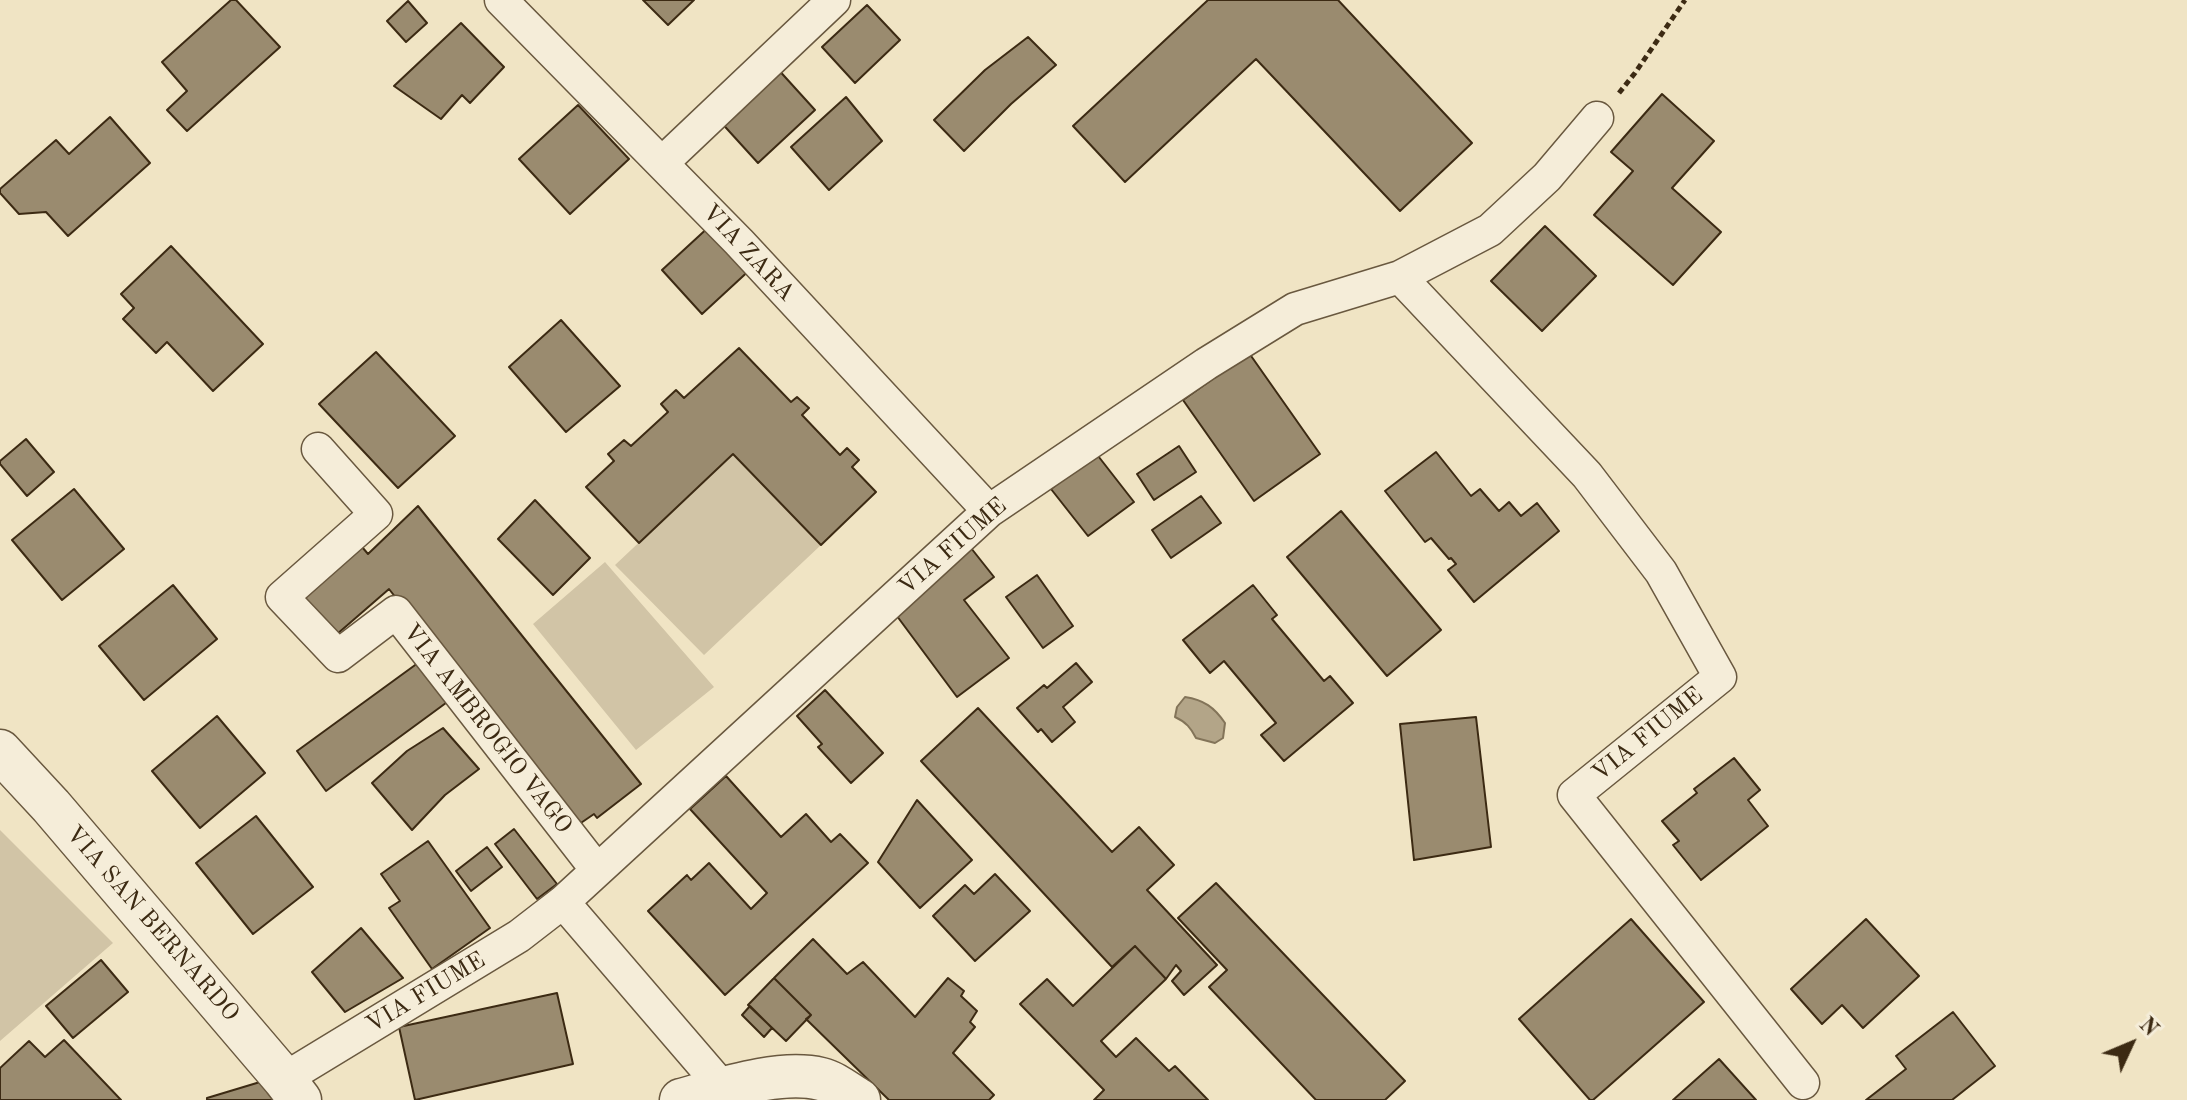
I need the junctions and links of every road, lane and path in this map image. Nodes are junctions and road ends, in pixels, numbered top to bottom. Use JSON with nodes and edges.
{"nodes":[{"id":1,"x":501,"y":0,"type":"edge"},
{"id":2,"x":834,"y":0,"type":"edge"},
{"id":3,"x":1685,"y":0,"type":"edge"},
{"id":4,"x":1597,"y":118,"type":"joint"},
{"id":5,"x":662,"y":163,"type":"junction"},
{"id":6,"x":1400,"y":277,"type":"junction"},
{"id":7,"x":318,"y":449,"type":"dead end"},
{"id":8,"x":989,"y":511,"type":"junction"},
{"id":9,"x":0,"y":751,"type":"edge"},
{"id":10,"x":597,"y":870,"type":"junction"},
{"id":11,"x":563,"y":902,"type":"junction"},
{"id":12,"x":1803,"y":1083,"type":"dead end"},
{"id":13,"x":723,"y":1088,"type":"junction"},
{"id":14,"x":292,"y":1089,"type":"edge"},
{"id":15,"x":681,"y":1100,"type":"edge"},
{"id":16,"x":859,"y":1100,"type":"edge"}],
"edges":[{"from":1,"to":5,"type":"street","name":"VIA ZARA"},
{"from":2,"to":5,"type":"street"},
{"from":3,"to":4,"type":"path"},
{"from":4,"to":6,"type":"street","name":"VIA FIUME"},
{"from":5,"to":8,"type":"street","name":"VIA ZARA"},
{"from":6,"to":8,"type":"street","name":"VIA FIUME"},
{"from":6,"to":12,"type":"street","name":"VIA FIUME"},
{"from":7,"to":10,"type":"street","name":"VIA AMBROGIO VAGO"},
{"from":8,"to":10,"type":"street","name":"VIA FIUME"},
{"from":9,"to":14,"type":"street","name":"VIA SAN BERNARDO"},
{"from":10,"to":11,"type":"street","name":"VIA FIUME"},
{"from":11,"to":13,"type":"street"},
{"from":11,"to":14,"type":"street","name":"VIA FIUME"},
{"from":13,"to":15,"type":"street"},
{"from":13,"to":16,"type":"street"}]}
